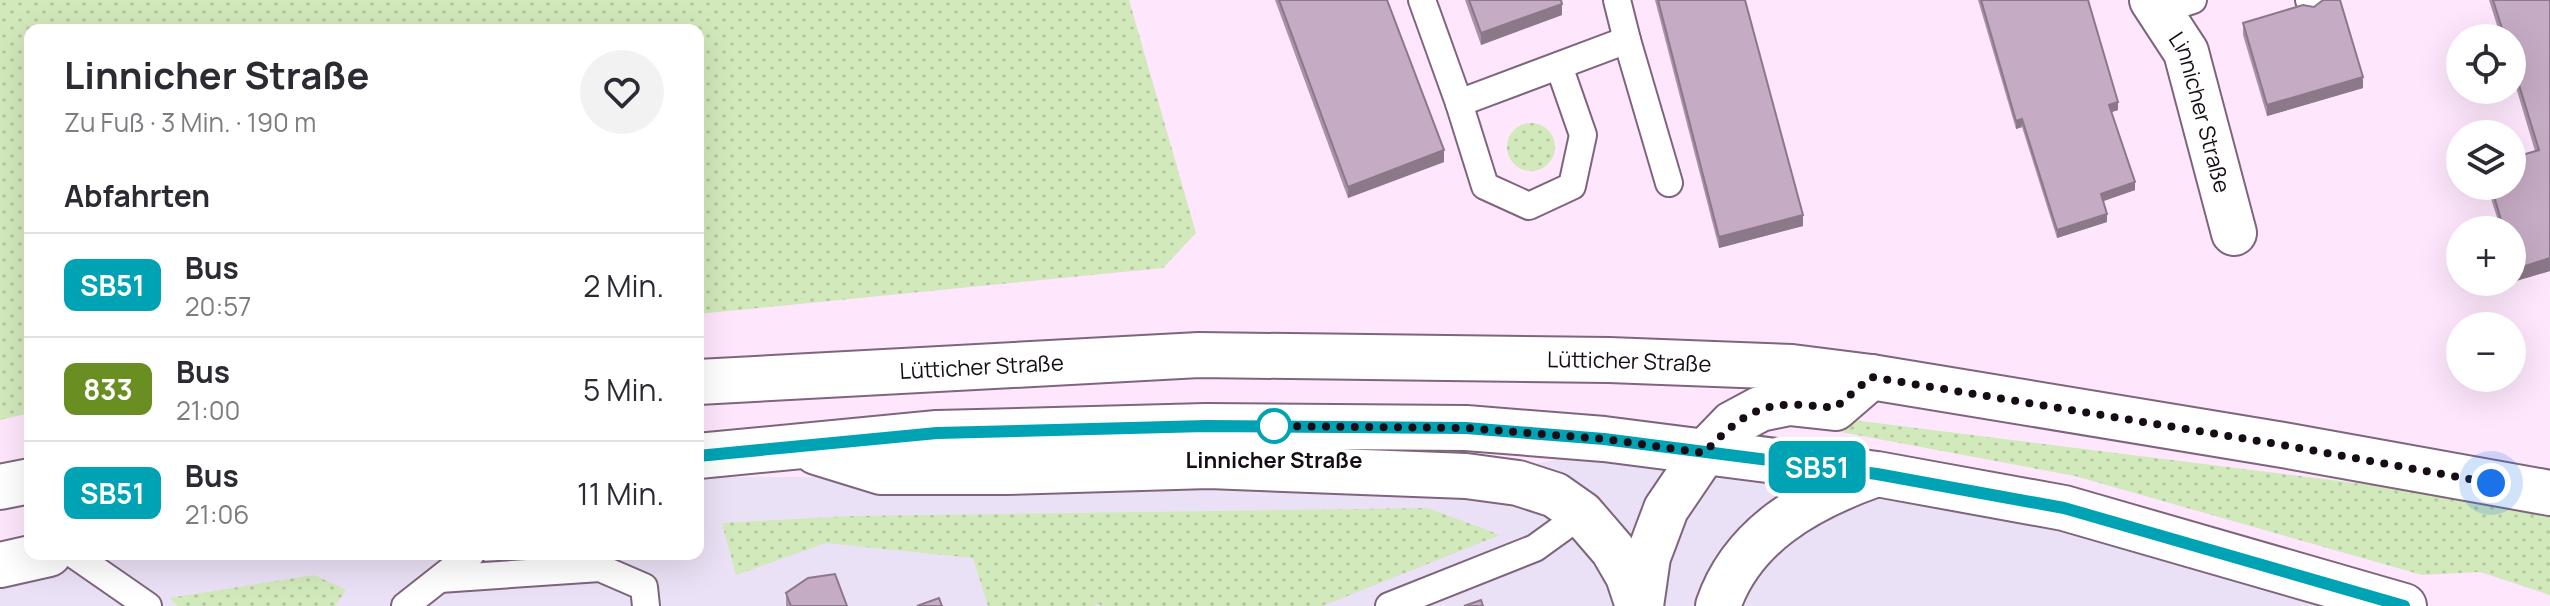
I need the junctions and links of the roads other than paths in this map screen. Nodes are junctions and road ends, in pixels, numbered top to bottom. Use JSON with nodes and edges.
{"nodes":[{"id":1,"x":1422,"y":0,"type":"edge"},
{"id":2,"x":1617,"y":0,"type":"edge"},
{"id":3,"x":2168,"y":4,"type":"edge"},
{"id":4,"x":1627,"y":40,"type":"junction"},
{"id":5,"x":1559,"y":66,"type":"junction"},
{"id":6,"x":1459,"y":103,"type":"junction"},
{"id":7,"x":1669,"y":183,"type":"dead end"},
{"id":8,"x":2234,"y":233,"type":"dead end"},
{"id":9,"x":1871,"y":377,"type":"junction"},
{"id":10,"x":704,"y":382,"type":"edge"},
{"id":11,"x":795,"y":446,"type":"junction"},
{"id":12,"x":1704,"y":453,"type":"junction"},
{"id":13,"x":704,"y":455,"type":"edge"},
{"id":14,"x":1877,"y":474,"type":"junction"},
{"id":15,"x":24,"y":482,"type":"edge"},
{"id":16,"x":0,"y":487,"type":"edge"},
{"id":17,"x":2550,"y":493,"type":"edge"},
{"id":18,"x":1582,"y":514,"type":"junction"},
{"id":19,"x":24,"y":560,"type":"edge"},
{"id":20,"x":82,"y":560,"type":"edge"},
{"id":21,"x":464,"y":560,"type":"edge"},
{"id":22,"x":0,"y":565,"type":"edge"},
{"id":23,"x":440,"y":579,"type":"junction"},
{"id":24,"x":148,"y":606,"type":"edge"},
{"id":25,"x":405,"y":606,"type":"edge"},
{"id":26,"x":646,"y":606,"type":"edge"},
{"id":27,"x":1389,"y":606,"type":"edge"},
{"id":28,"x":1639,"y":606,"type":"edge"},
{"id":29,"x":1718,"y":606,"type":"edge"},
{"id":30,"x":2404,"y":606,"type":"edge"}],
"edges":[{"from":1,"to":6,"type":"lane"},
{"from":2,"to":4,"type":"lane"},
{"from":3,"to":8,"type":"main road","name":"Linnicher Straße"},
{"from":4,"to":5,"type":"lane"},
{"from":4,"to":7,"type":"lane"},
{"from":5,"to":6,"type":"lane"},
{"from":5,"to":6,"type":"lane"},
{"from":9,"to":10,"type":"main road","name":"Lütticher Straße"},
{"from":9,"to":12,"type":"main road"},
{"from":9,"to":17,"type":"main road","name":"Lütticher Straße"},
{"from":11,"to":12,"type":"main road"},
{"from":11,"to":13,"type":"main road"},
{"from":11,"to":18,"type":"main road"},
{"from":12,"to":14,"type":"main road"},
{"from":12,"to":28,"type":"main road"},
{"from":14,"to":29,"type":"main road"},
{"from":14,"to":30,"type":"main road"},
{"from":15,"to":16,"type":"main road"},
{"from":18,"to":27,"type":"lane"},
{"from":18,"to":28,"type":"main road"},
{"from":19,"to":22,"type":"main road"},
{"from":20,"to":24,"type":"lane"},
{"from":21,"to":23,"type":"lane"},
{"from":23,"to":25,"type":"lane"},
{"from":23,"to":26,"type":"lane"}]}
